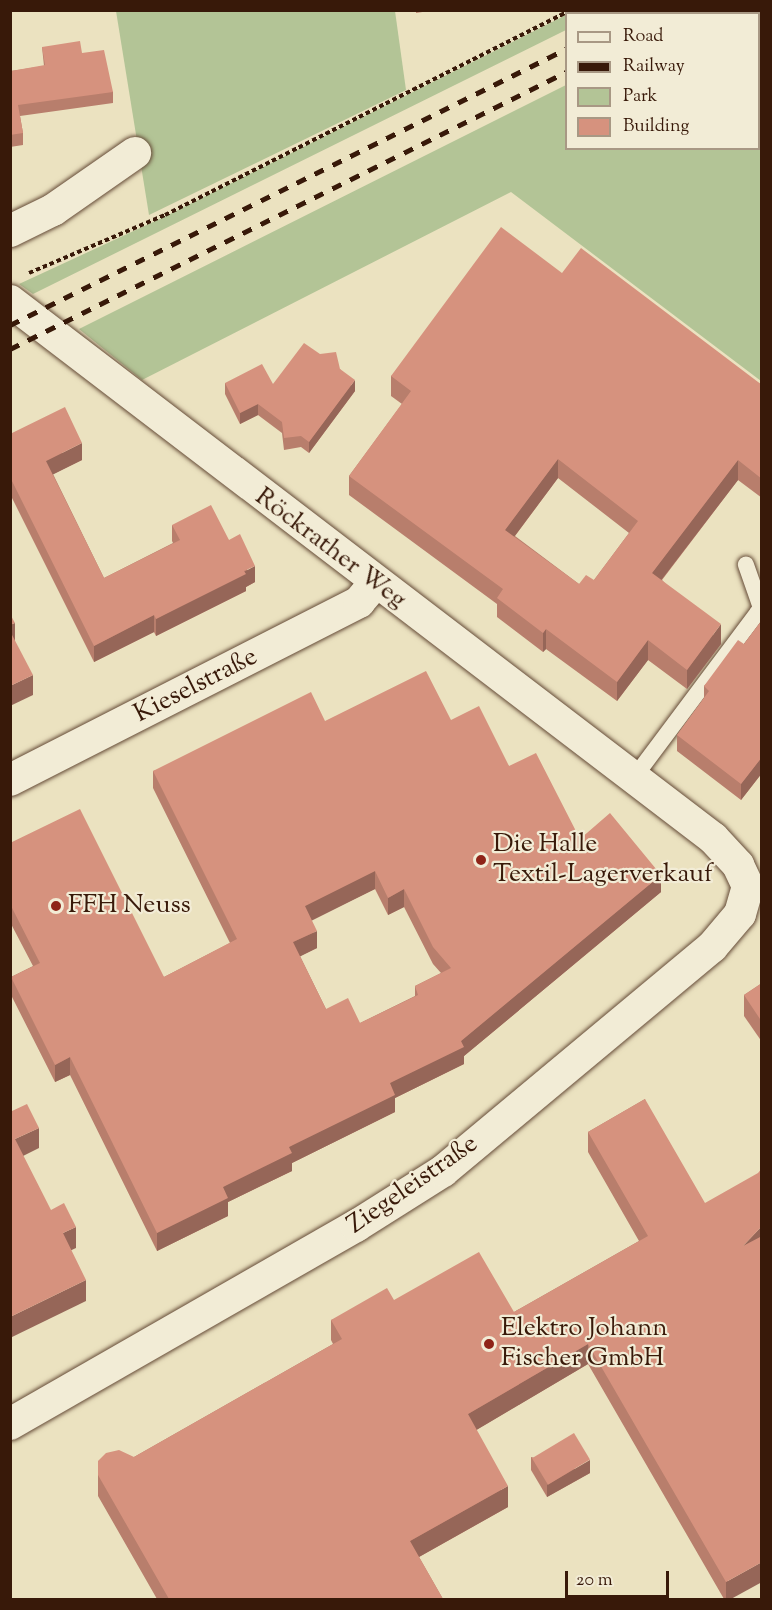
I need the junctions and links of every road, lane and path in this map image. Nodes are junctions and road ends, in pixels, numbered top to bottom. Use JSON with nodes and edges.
{"nodes":[{"id":1,"x":565,"y":13,"type":"edge"},
{"id":2,"x":135,"y":153,"type":"dead end"},
{"id":3,"x":10,"y":231,"type":"edge"},
{"id":4,"x":21,"y":297,"type":"edge"},
{"id":5,"x":746,"y":565,"type":"dead end"},
{"id":6,"x":375,"y":583,"type":"junction"},
{"id":7,"x":633,"y":778,"type":"junction"},
{"id":8,"x":10,"y":780,"type":"edge"},
{"id":9,"x":757,"y":884,"type":"edge"},
{"id":10,"x":10,"y":1424,"type":"edge"}],
"edges":[{"from":1,"to":4,"type":"path"},
{"from":2,"to":3,"type":"street"},
{"from":4,"to":6,"type":"street","name":"Röckrather Weg"},
{"from":5,"to":7,"type":"lane"},
{"from":6,"to":7,"type":"street","name":"Röckrather Weg"},
{"from":6,"to":8,"type":"street","name":"Kieselstraße"},
{"from":7,"to":9,"type":"street","name":"Röckrather Weg"},
{"from":9,"to":10,"type":"street","name":"Ziegeleistraße"}]}
